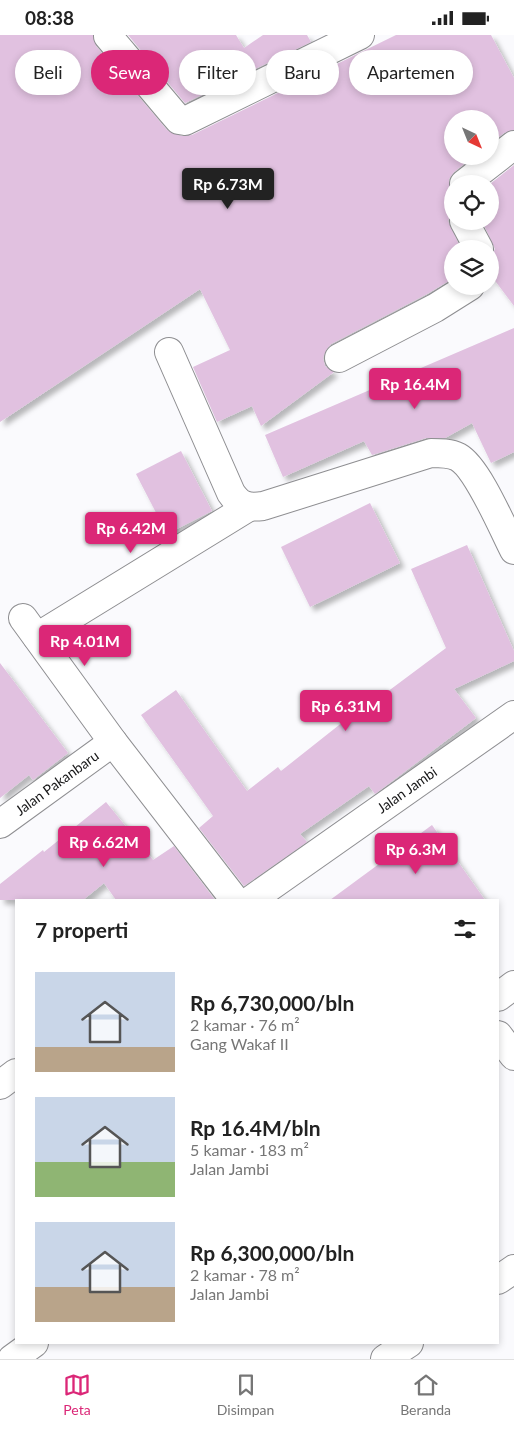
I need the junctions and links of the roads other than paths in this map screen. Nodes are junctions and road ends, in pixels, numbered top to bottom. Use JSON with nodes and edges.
{"nodes":[{"id":1,"x":360,"y":35,"type":"edge"},
{"id":2,"x":108,"y":36,"type":"edge"},
{"id":3,"x":514,"y":145,"type":"edge"},
{"id":4,"x":476,"y":175,"type":"edge"},
{"id":5,"x":456,"y":295,"type":"edge"},
{"id":6,"x":169,"y":352,"type":"dead end"},
{"id":7,"x":339,"y":358,"type":"dead end"},
{"id":8,"x":247,"y":508,"type":"junction"},
{"id":9,"x":514,"y":551,"type":"edge"},
{"id":10,"x":514,"y":715,"type":"edge"},
{"id":11,"x":113,"y":742,"type":"junction"},
{"id":12,"x":0,"y":824,"type":"edge"},
{"id":13,"x":234,"y":899,"type":"edge"},
{"id":14,"x":252,"y":899,"type":"edge"},
{"id":15,"x":514,"y":985,"type":"edge"},
{"id":16,"x":499,"y":996,"type":"edge"},
{"id":17,"x":499,"y":1036,"type":"edge"},
{"id":18,"x":514,"y":1056,"type":"edge"},
{"id":19,"x":15,"y":1074,"type":"edge"},
{"id":20,"x":0,"y":1085,"type":"edge"},
{"id":21,"x":514,"y":1269,"type":"edge"},
{"id":22,"x":499,"y":1279,"type":"edge"},
{"id":23,"x":33,"y":1344,"type":"edge"},
{"id":24,"x":12,"y":1359,"type":"edge"}],
"edges":[{"from":1,"to":2,"type":"street"},
{"from":3,"to":4,"type":"street"},
{"from":5,"to":7,"type":"street"},
{"from":6,"to":8,"type":"street"},
{"from":8,"to":9,"type":"street"},
{"from":8,"to":11,"type":"street"},
{"from":10,"to":14,"type":"street","name":"Jalan Jambi"},
{"from":11,"to":12,"type":"street","name":"Jalan Pakanbaru"},
{"from":11,"to":13,"type":"street"},
{"from":15,"to":16,"type":"street"},
{"from":17,"to":18,"type":"street"},
{"from":19,"to":20,"type":"street"},
{"from":21,"to":22,"type":"street"},
{"from":23,"to":24,"type":"street"}]}
